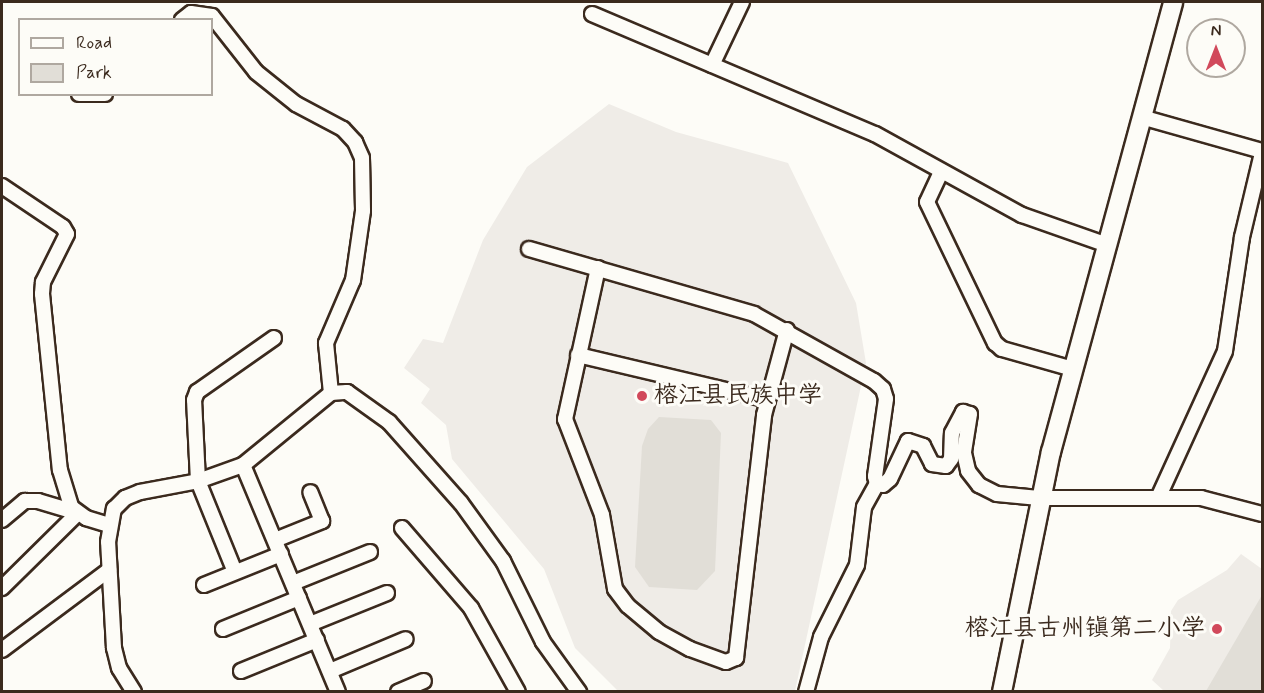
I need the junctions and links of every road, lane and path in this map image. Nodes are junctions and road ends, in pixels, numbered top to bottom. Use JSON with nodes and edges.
{"nodes":[{"id":1,"x":742,"y":2,"type":"edge"},
{"id":2,"x":1173,"y":2,"type":"edge"},
{"id":3,"x":592,"y":14,"type":"dead end"},
{"id":4,"x":185,"y":18,"type":"edge"},
{"id":5,"x":712,"y":65,"type":"junction"},
{"id":6,"x":1142,"y":117,"type":"junction"},
{"id":7,"x":1263,"y":152,"type":"edge"},
{"id":8,"x":941,"y":172,"type":"junction"},
{"id":9,"x":2,"y":186,"type":"edge"},
{"id":10,"x":1107,"y":245,"type":"junction"},
{"id":11,"x":529,"y":249,"type":"dead end"},
{"id":12,"x":598,"y":268,"type":"junction"},
{"id":13,"x":787,"y":330,"type":"junction"},
{"id":14,"x":274,"y":338,"type":"dead end"},
{"id":15,"x":578,"y":356,"type":"junction"},
{"id":16,"x":1073,"y":369,"type":"junction"},
{"id":17,"x":331,"y":393,"type":"junction"},
{"id":18,"x":768,"y":400,"type":"junction"},
{"id":19,"x":243,"y":465,"type":"junction"},
{"id":20,"x":198,"y":482,"type":"junction"},
{"id":21,"x":877,"y":484,"type":"junction"},
{"id":22,"x":310,"y":492,"type":"dead end"},
{"id":23,"x":1159,"y":496,"type":"junction"},
{"id":24,"x":1039,"y":498,"type":"junction"},
{"id":25,"x":78,"y":513,"type":"junction"},
{"id":26,"x":1263,"y":514,"type":"edge"},
{"id":27,"x":2,"y":520,"type":"edge"},
{"id":28,"x":109,"y":525,"type":"junction"},
{"id":29,"x":402,"y":528,"type":"dead end"},
{"id":30,"x":275,"y":540,"type":"junction"},
{"id":31,"x":369,"y":552,"type":"dead end"},
{"id":32,"x":281,"y":554,"type":"junction"},
{"id":33,"x":109,"y":570,"type":"junction"},
{"id":34,"x":235,"y":572,"type":"junction"},
{"id":35,"x":293,"y":583,"type":"junction"},
{"id":36,"x":204,"y":585,"type":"dead end"},
{"id":37,"x":2,"y":588,"type":"edge"},
{"id":38,"x":387,"y":593,"type":"dead end"},
{"id":39,"x":299,"y":598,"type":"junction"},
{"id":40,"x":310,"y":624,"type":"junction"},
{"id":41,"x":223,"y":629,"type":"dead end"},
{"id":42,"x":406,"y":639,"type":"dead end"},
{"id":43,"x":317,"y":640,"type":"junction"},
{"id":44,"x":2,"y":650,"type":"edge"},
{"id":45,"x":241,"y":671,"type":"dead end"},
{"id":46,"x":330,"y":671,"type":"junction"},
{"id":47,"x":424,"y":681,"type":"dead end"},
{"id":48,"x":333,"y":690,"type":"edge"},
{"id":49,"x":134,"y":692,"type":"edge"},
{"id":50,"x":398,"y":692,"type":"edge"},
{"id":51,"x":518,"y":692,"type":"edge"},
{"id":52,"x":579,"y":692,"type":"edge"},
{"id":53,"x":806,"y":692,"type":"edge"},
{"id":54,"x":1002,"y":692,"type":"edge"}],
"edges":[{"from":1,"to":5,"type":"street"},
{"from":2,"to":6,"type":"main road"},
{"from":3,"to":5,"type":"street"},
{"from":4,"to":17,"type":"street"},
{"from":5,"to":8,"type":"street"},
{"from":6,"to":7,"type":"street"},
{"from":6,"to":10,"type":"main road"},
{"from":7,"to":23,"type":"street"},
{"from":8,"to":10,"type":"street"},
{"from":8,"to":16,"type":"street"},
{"from":9,"to":25,"type":"street"},
{"from":10,"to":16,"type":"main road"},
{"from":11,"to":12,"type":"street"},
{"from":12,"to":13,"type":"street"},
{"from":12,"to":15,"type":"street"},
{"from":13,"to":18,"type":"street"},
{"from":13,"to":21,"type":"street"},
{"from":14,"to":20,"type":"street"},
{"from":15,"to":18,"type":"street"},
{"from":15,"to":18,"type":"street"},
{"from":16,"to":24,"type":"main road"},
{"from":17,"to":19,"type":"street"},
{"from":17,"to":52,"type":"street"},
{"from":19,"to":20,"type":"street"},
{"from":19,"to":30,"type":"street"},
{"from":20,"to":28,"type":"street"},
{"from":20,"to":34,"type":"street"},
{"from":21,"to":24,"type":"street"},
{"from":21,"to":53,"type":"street"},
{"from":22,"to":30,"type":"street"},
{"from":23,"to":24,"type":"street"},
{"from":23,"to":26,"type":"street"},
{"from":24,"to":54,"type":"main road"},
{"from":25,"to":27,"type":"street"},
{"from":25,"to":28,"type":"street"},
{"from":25,"to":37,"type":"street"},
{"from":28,"to":33,"type":"street"},
{"from":29,"to":51,"type":"street"},
{"from":30,"to":32,"type":"street"},
{"from":31,"to":35,"type":"street"},
{"from":32,"to":34,"type":"street"},
{"from":32,"to":35,"type":"street"},
{"from":33,"to":44,"type":"street"},
{"from":33,"to":49,"type":"street"},
{"from":34,"to":36,"type":"street"},
{"from":35,"to":39,"type":"street"},
{"from":38,"to":40,"type":"street"},
{"from":39,"to":40,"type":"street"},
{"from":39,"to":41,"type":"street"},
{"from":40,"to":43,"type":"street"},
{"from":42,"to":46,"type":"street"},
{"from":43,"to":45,"type":"street"},
{"from":43,"to":46,"type":"street"},
{"from":46,"to":48,"type":"street"},
{"from":47,"to":50,"type":"street"}]}
